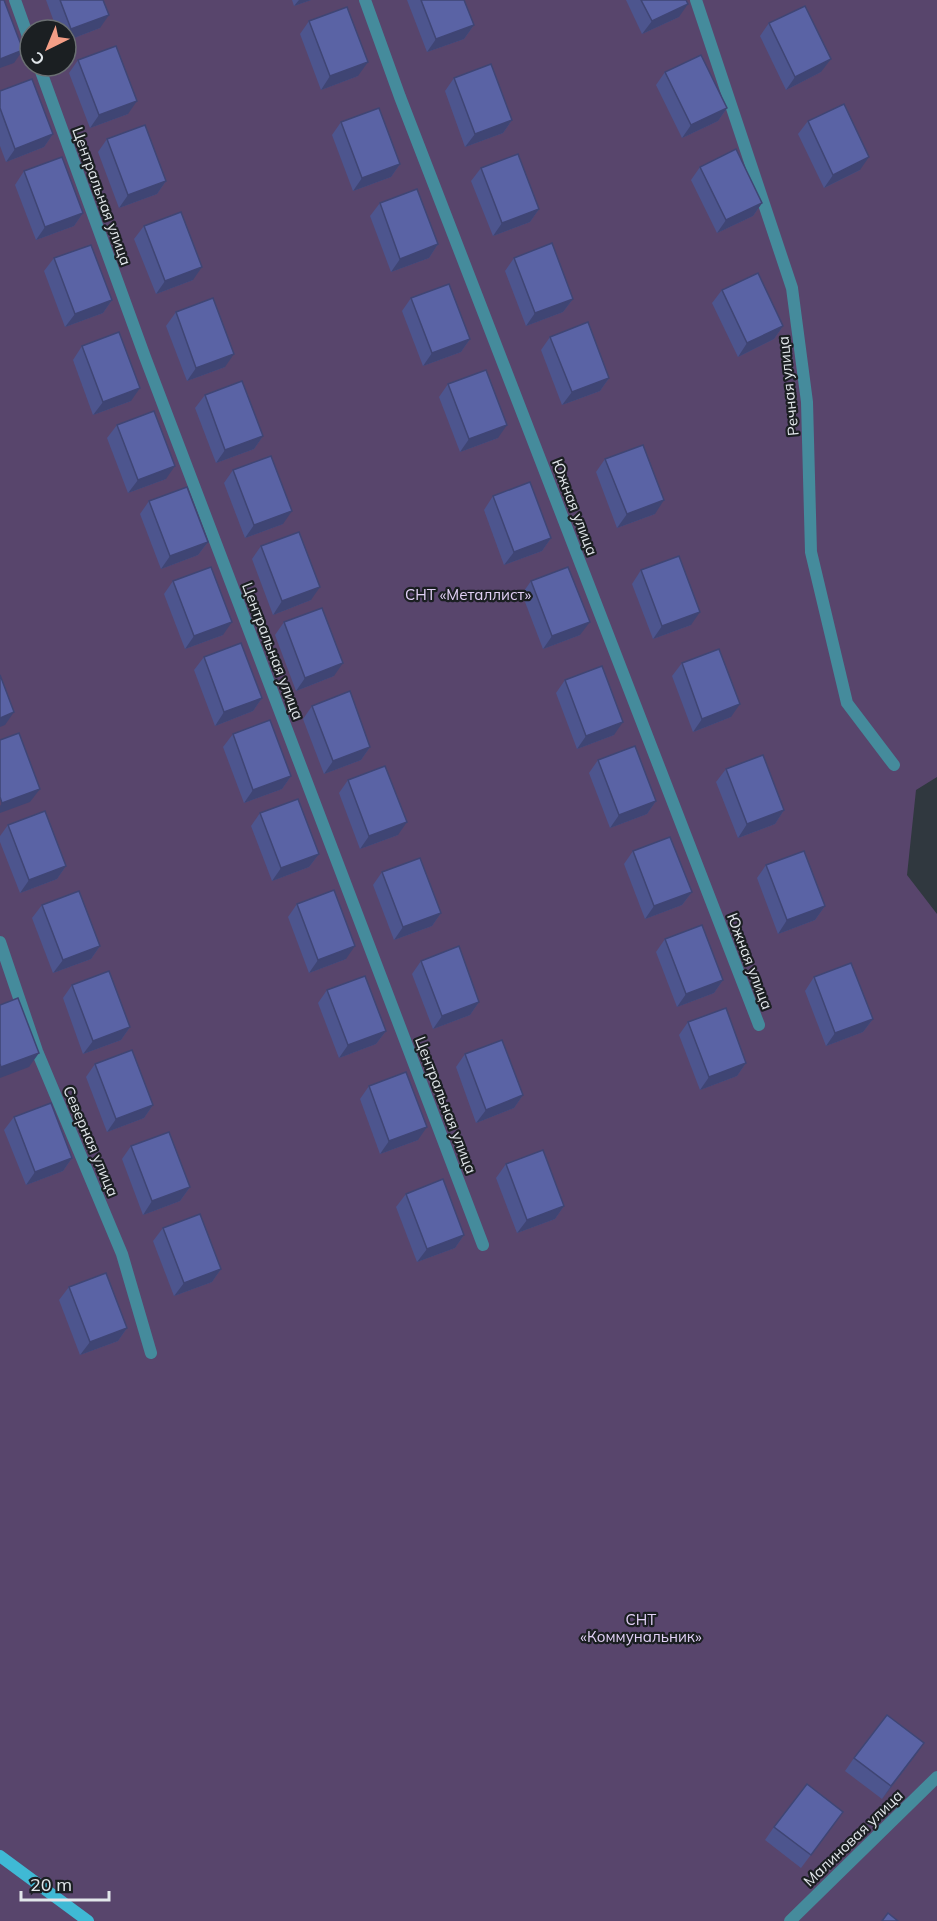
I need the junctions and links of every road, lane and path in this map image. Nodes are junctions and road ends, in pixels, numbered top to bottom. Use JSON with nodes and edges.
{"nodes":[{"id":1,"x":15,"y":0,"type":"edge"},
{"id":2,"x":364,"y":0,"type":"edge"},
{"id":3,"x":696,"y":0,"type":"edge"},
{"id":4,"x":21,"y":18,"type":"edge"},
{"id":5,"x":43,"y":78,"type":"edge"},
{"id":6,"x":894,"y":765,"type":"dead end"},
{"id":7,"x":0,"y":942,"type":"edge"},
{"id":8,"x":759,"y":1025,"type":"dead end"},
{"id":9,"x":483,"y":1245,"type":"dead end"},
{"id":10,"x":152,"y":1353,"type":"dead end"},
{"id":11,"x":937,"y":1777,"type":"edge"},
{"id":12,"x":0,"y":1856,"type":"edge"},
{"id":13,"x":88,"y":1921,"type":"edge"},
{"id":14,"x":790,"y":1921,"type":"edge"}],
"edges":[{"from":1,"to":4,"type":"street"},
{"from":2,"to":8,"type":"street","name":"Южная улица"},
{"from":3,"to":6,"type":"street","name":"Речная улица"},
{"from":5,"to":9,"type":"street","name":"Центральная улица"},
{"from":7,"to":10,"type":"street","name":"Северная улица"},
{"from":11,"to":14,"type":"street","name":"Малиновая улица"},
{"from":12,"to":13,"type":"street"}]}
